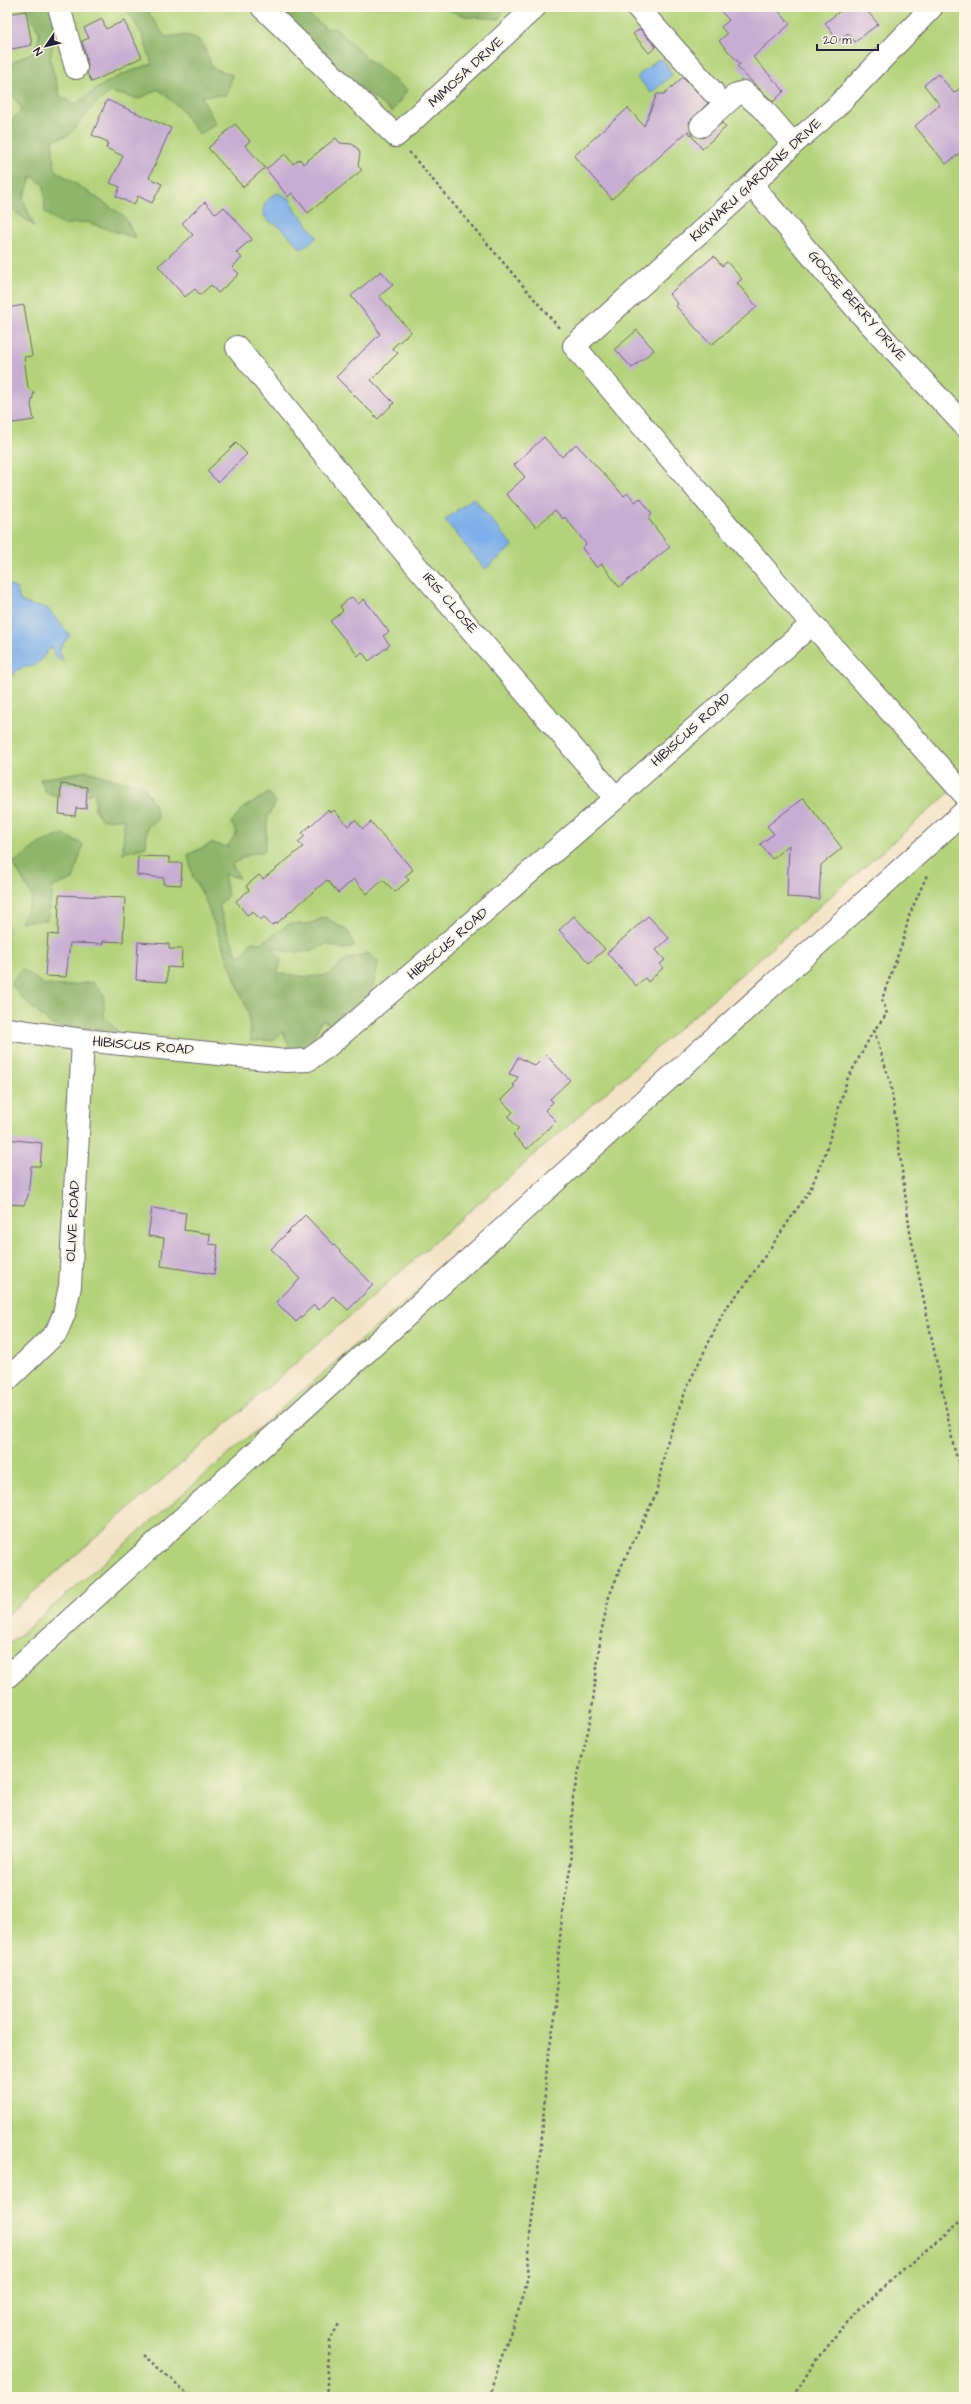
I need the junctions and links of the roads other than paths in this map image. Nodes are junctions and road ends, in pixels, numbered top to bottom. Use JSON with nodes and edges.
{"nodes":[{"id":1,"x":59,"y":7,"type":"edge"},
{"id":2,"x":262,"y":7,"type":"edge"},
{"id":3,"x":535,"y":7,"type":"edge"},
{"id":4,"x":637,"y":7,"type":"edge"},
{"id":5,"x":932,"y":7,"type":"edge"},
{"id":6,"x":76,"y":68,"type":"dead end"},
{"id":7,"x":713,"y":92,"type":"dead end"},
{"id":8,"x":702,"y":126,"type":"dead end"},
{"id":9,"x":793,"y":144,"type":"junction"},
{"id":10,"x":752,"y":185,"type":"junction"},
{"id":11,"x":237,"y":347,"type":"dead end"},
{"id":12,"x":964,"y":425,"type":"edge"},
{"id":13,"x":812,"y":624,"type":"junction"},
{"id":14,"x":964,"y":794,"type":"edge"},
{"id":15,"x":616,"y":798,"type":"junction"},
{"id":16,"x":964,"y":812,"type":"edge"},
{"id":17,"x":7,"y":1029,"type":"edge"},
{"id":18,"x":83,"y":1040,"type":"junction"},
{"id":19,"x":7,"y":1380,"type":"edge"},
{"id":20,"x":7,"y":1677,"type":"edge"}],
"edges":[{"from":1,"to":6,"type":"street"},
{"from":2,"to":3,"type":"street","name":"MIMOSA DRIVE"},
{"from":4,"to":7,"type":"street"},
{"from":5,"to":9,"type":"street","name":"KIGWARU GARDENS DRIVE"},
{"from":8,"to":9,"type":"street"},
{"from":9,"to":10,"type":"street","name":"KIGWARU GARDENS DRIVE"},
{"from":10,"to":12,"type":"street","name":"GOOSE BERRY DRIVE"},
{"from":10,"to":13,"type":"street","name":"KIGWARU GARDENS DRIVE"},
{"from":11,"to":15,"type":"street","name":"IRIS CLOSE"},
{"from":13,"to":14,"type":"street"},
{"from":13,"to":15,"type":"street","name":"HIBISCUS ROAD"},
{"from":15,"to":18,"type":"street","name":"HIBISCUS ROAD"},
{"from":16,"to":20,"type":"street"},
{"from":17,"to":18,"type":"street","name":"HIBISCUS ROAD"},
{"from":18,"to":19,"type":"street","name":"OLIVE ROAD"}]}
